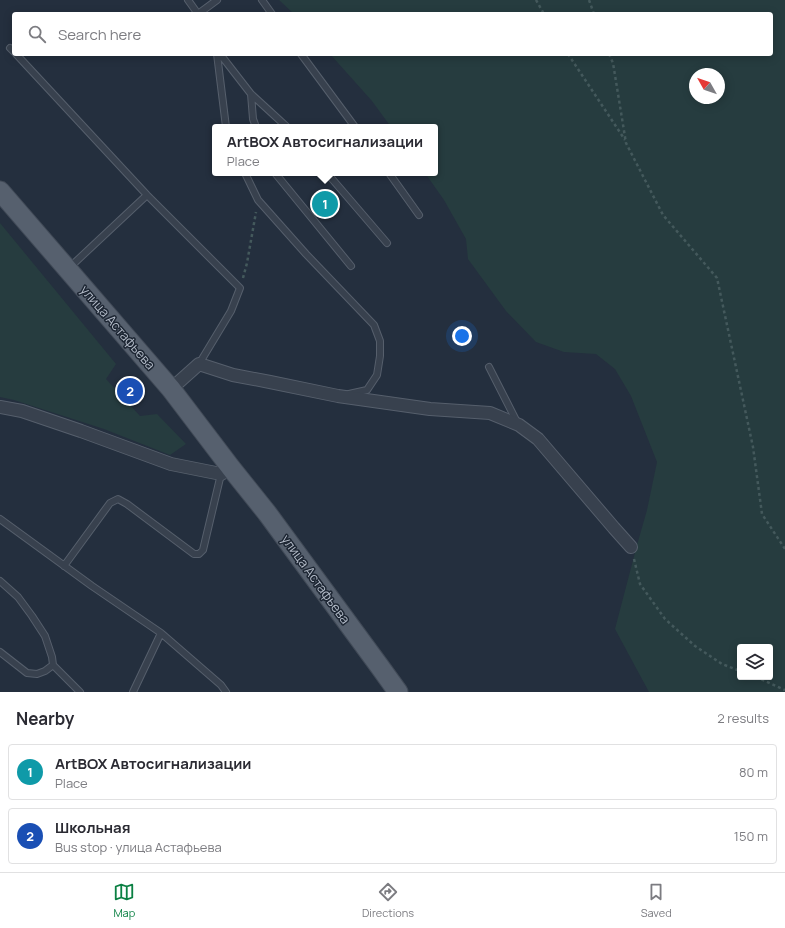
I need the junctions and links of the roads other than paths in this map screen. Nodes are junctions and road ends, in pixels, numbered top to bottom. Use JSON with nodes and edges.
{"nodes":[{"id":1,"x":188,"y":0,"type":"edge"},
{"id":2,"x":216,"y":0,"type":"edge"},
{"id":3,"x":262,"y":0,"type":"edge"},
{"id":4,"x":197,"y":12,"type":"edge"},
{"id":5,"x":201,"y":12,"type":"edge"},
{"id":6,"x":271,"y":12,"type":"edge"},
{"id":7,"x":18,"y":56,"type":"edge"},
{"id":8,"x":218,"y":56,"type":"edge"},
{"id":9,"x":220,"y":56,"type":"edge"},
{"id":10,"x":303,"y":56,"type":"edge"},
{"id":11,"x":251,"y":94,"type":"junction"},
{"id":12,"x":226,"y":124,"type":"edge"},
{"id":13,"x":255,"y":124,"type":"edge"},
{"id":14,"x":284,"y":124,"type":"edge"},
{"id":15,"x":353,"y":124,"type":"edge"},
{"id":16,"x":246,"y":176,"type":"edge"},
{"id":17,"x":277,"y":176,"type":"edge"},
{"id":18,"x":330,"y":176,"type":"edge"},
{"id":19,"x":390,"y":176,"type":"edge"},
{"id":20,"x":0,"y":190,"type":"edge"},
{"id":21,"x":147,"y":195,"type":"junction"},
{"id":22,"x":419,"y":215,"type":"dead end"},
{"id":23,"x":387,"y":243,"type":"dead end"},
{"id":24,"x":351,"y":266,"type":"dead end"},
{"id":25,"x":68,"y":270,"type":"junction"},
{"id":26,"x":199,"y":364,"type":"junction"},
{"id":27,"x":489,"y":367,"type":"dead end"},
{"id":28,"x":171,"y":389,"type":"junction"},
{"id":29,"x":338,"y":396,"type":"junction"},
{"id":30,"x":0,"y":407,"type":"edge"},
{"id":31,"x":519,"y":425,"type":"junction"},
{"id":32,"x":226,"y":471,"type":"junction"},
{"id":33,"x":0,"y":519,"type":"edge"},
{"id":34,"x":631,"y":547,"type":"road end"},
{"id":35,"x":64,"y":566,"type":"junction"},
{"id":36,"x":0,"y":581,"type":"edge"},
{"id":37,"x":161,"y":633,"type":"junction"},
{"id":38,"x":0,"y":652,"type":"edge"},
{"id":39,"x":53,"y":665,"type":"junction"},
{"id":40,"x":80,"y":692,"type":"edge"},
{"id":41,"x":133,"y":692,"type":"edge"},
{"id":42,"x":226,"y":692,"type":"edge"},
{"id":43,"x":398,"y":692,"type":"edge"}],
"edges":[{"from":1,"to":4,"type":"lane"},
{"from":2,"to":5,"type":"lane"},
{"from":3,"to":6,"type":"lane"},
{"from":7,"to":21,"type":"lane"},
{"from":8,"to":12,"type":"lane"},
{"from":9,"to":11,"type":"lane"},
{"from":10,"to":15,"type":"lane"},
{"from":11,"to":13,"type":"lane"},
{"from":11,"to":14,"type":"lane"},
{"from":16,"to":29,"type":"lane"},
{"from":17,"to":24,"type":"lane"},
{"from":18,"to":23,"type":"lane"},
{"from":19,"to":22,"type":"lane"},
{"from":20,"to":25,"type":"main road","name":"улица Астафьева"},
{"from":21,"to":25,"type":"lane"},
{"from":21,"to":26,"type":"lane"},
{"from":25,"to":28,"type":"main road","name":"улица Астафьева"},
{"from":26,"to":28,"type":"street"},
{"from":26,"to":29,"type":"street"},
{"from":27,"to":31,"type":"lane"},
{"from":28,"to":32,"type":"main road","name":"улица Астафьева"},
{"from":29,"to":31,"type":"street"},
{"from":30,"to":32,"type":"street"},
{"from":31,"to":34,"type":"street"},
{"from":32,"to":35,"type":"lane"},
{"from":32,"to":43,"type":"main road","name":"улица Астафьева"},
{"from":33,"to":35,"type":"lane"},
{"from":35,"to":37,"type":"lane"},
{"from":36,"to":39,"type":"lane"},
{"from":37,"to":41,"type":"lane"},
{"from":37,"to":42,"type":"lane"},
{"from":38,"to":39,"type":"lane"},
{"from":39,"to":40,"type":"lane"}]}
